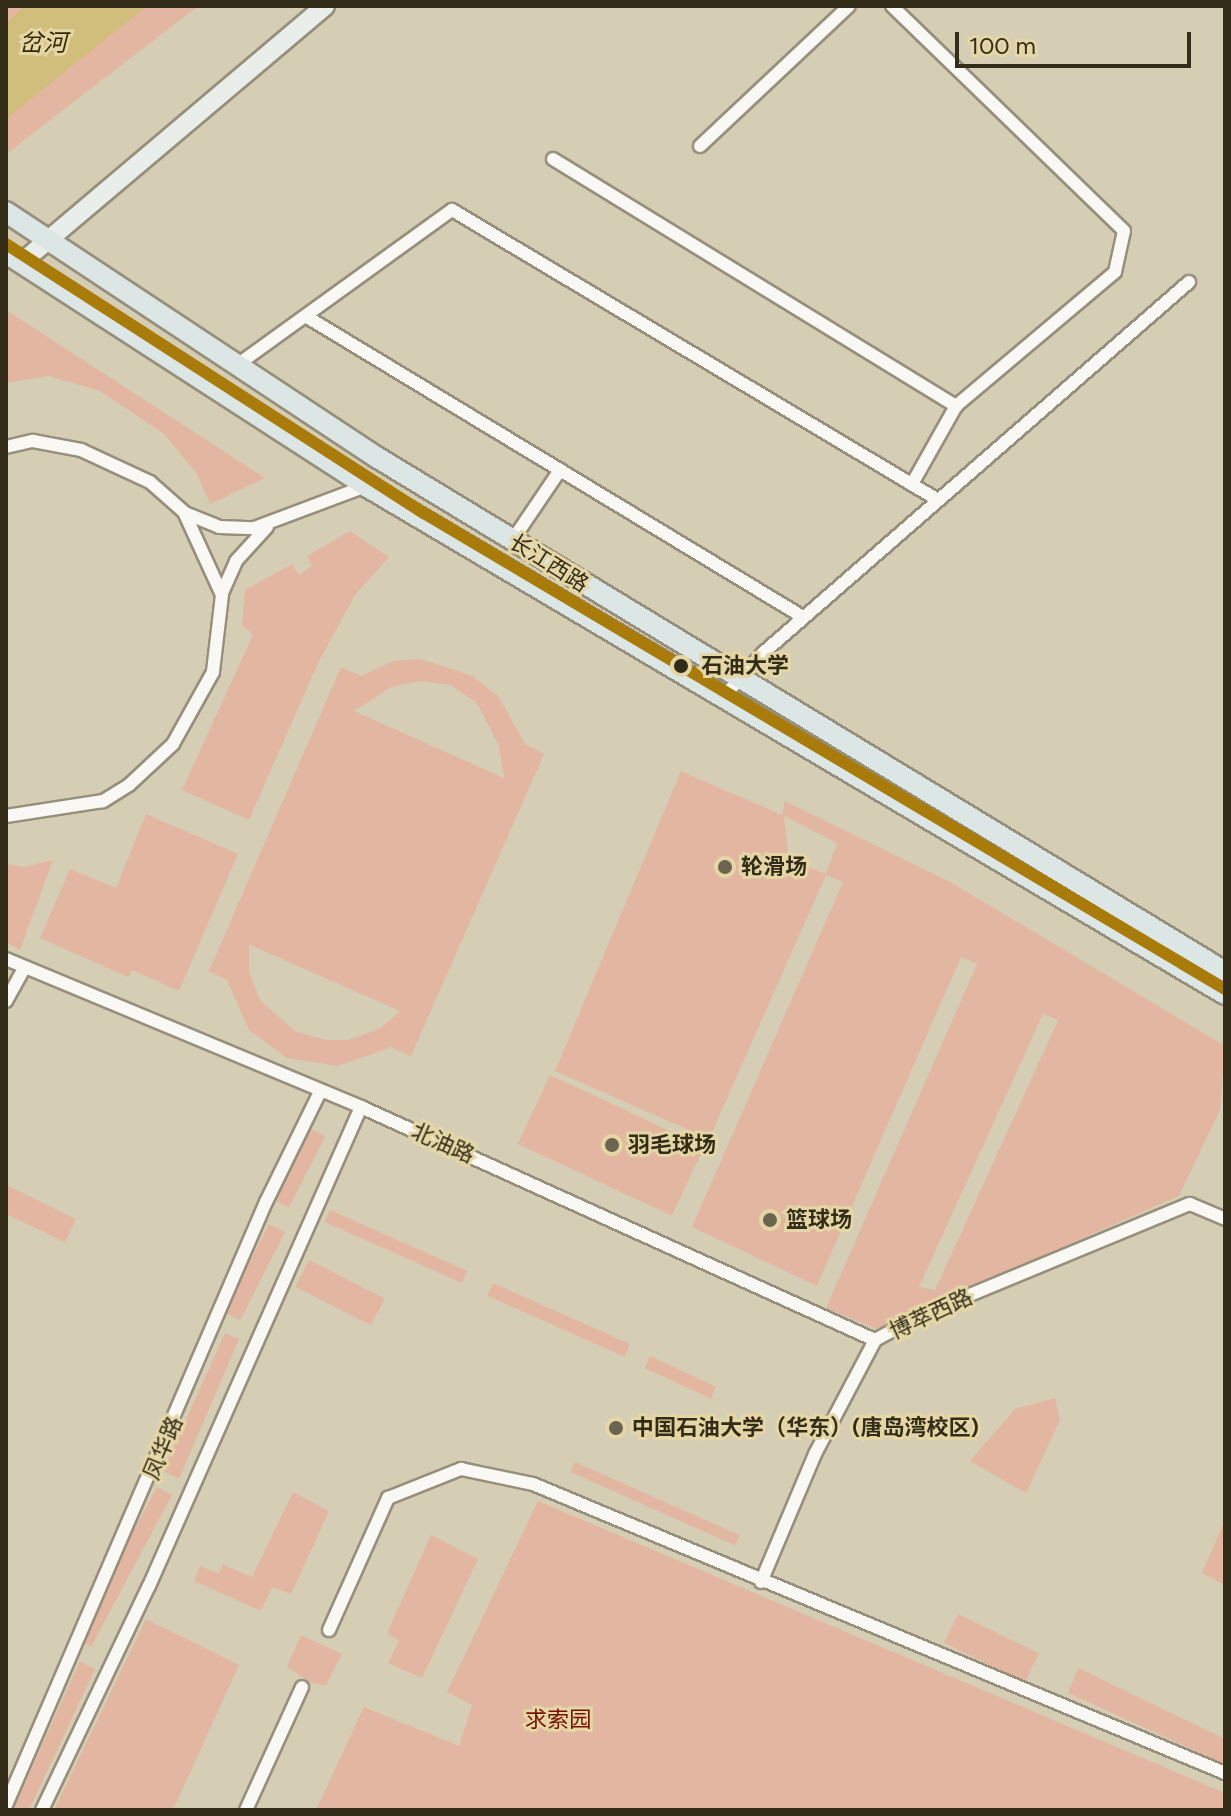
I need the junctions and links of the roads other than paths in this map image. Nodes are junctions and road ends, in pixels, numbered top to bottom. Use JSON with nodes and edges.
{"nodes":[{"id":1,"x":325,"y":6,"type":"edge"},
{"id":2,"x":849,"y":6,"type":"edge"},
{"id":3,"x":892,"y":6,"type":"edge"},
{"id":4,"x":700,"y":146,"type":"dead end"},
{"id":5,"x":553,"y":159,"type":"dead end"},
{"id":6,"x":6,"y":212,"type":"edge"},
{"id":7,"x":47,"y":239,"type":"junction"},
{"id":8,"x":14,"y":258,"type":"edge"},
{"id":9,"x":1189,"y":282,"type":"dead end"},
{"id":10,"x":307,"y":317,"type":"junction"},
{"id":11,"x":237,"y":365,"type":"junction"},
{"id":12,"x":956,"y":406,"type":"junction"},
{"id":13,"x":6,"y":447,"type":"edge"},
{"id":14,"x":560,"y":470,"type":"junction"},
{"id":15,"x":912,"y":484,"type":"junction"},
{"id":16,"x":366,"y":486,"type":"junction"},
{"id":17,"x":938,"y":500,"type":"junction"},
{"id":18,"x":184,"y":512,"type":"junction"},
{"id":19,"x":270,"y":525,"type":"junction"},
{"id":20,"x":512,"y":541,"type":"junction"},
{"id":21,"x":222,"y":595,"type":"junction"},
{"id":22,"x":803,"y":617,"type":"junction"},
{"id":23,"x":730,"y":686,"type":"junction"},
{"id":24,"x":6,"y":816,"type":"edge"},
{"id":25,"x":6,"y":959,"type":"edge"},
{"id":26,"x":24,"y":968,"type":"junction"},
{"id":27,"x":1225,"y":972,"type":"edge"},
{"id":28,"x":1225,"y":994,"type":"edge"},
{"id":29,"x":6,"y":1001,"type":"edge"},
{"id":30,"x":320,"y":1092,"type":"junction"},
{"id":31,"x":361,"y":1107,"type":"junction"},
{"id":32,"x":1225,"y":1219,"type":"edge"},
{"id":33,"x":875,"y":1340,"type":"junction"},
{"id":34,"x":761,"y":1582,"type":"junction"},
{"id":35,"x":329,"y":1630,"type":"dead end"},
{"id":36,"x":302,"y":1687,"type":"dead end"},
{"id":37,"x":1225,"y":1773,"type":"edge"},
{"id":38,"x":6,"y":1805,"type":"edge"},
{"id":39,"x":42,"y":1810,"type":"edge"},
{"id":40,"x":246,"y":1810,"type":"edge"}],
"edges":[{"from":1,"to":7,"type":"street"},
{"from":2,"to":4,"type":"street"},
{"from":3,"to":12,"type":"street"},
{"from":5,"to":12,"type":"street"},
{"from":6,"to":7,"type":"main road","name":"长江西路"},
{"from":7,"to":8,"type":"street"},
{"from":7,"to":11,"type":"main road","name":"长江西路"},
{"from":8,"to":16,"type":"main road","name":"长江西路"},
{"from":9,"to":17,"type":"street"},
{"from":10,"to":11,"type":"street"},
{"from":10,"to":14,"type":"street"},
{"from":10,"to":15,"type":"street"},
{"from":11,"to":20,"type":"main road","name":"长江西路"},
{"from":12,"to":15,"type":"street"},
{"from":13,"to":18,"type":"street"},
{"from":14,"to":20,"type":"street"},
{"from":14,"to":22,"type":"street"},
{"from":15,"to":17,"type":"street"},
{"from":16,"to":19,"type":"street"},
{"from":16,"to":23,"type":"main road","name":"长江西路"},
{"from":17,"to":22,"type":"street"},
{"from":18,"to":19,"type":"street"},
{"from":18,"to":21,"type":"street"},
{"from":19,"to":21,"type":"street"},
{"from":20,"to":23,"type":"main road","name":"长江西路"},
{"from":21,"to":24,"type":"street"},
{"from":22,"to":23,"type":"street"},
{"from":23,"to":27,"type":"main road","name":"长江西路"},
{"from":23,"to":28,"type":"main road","name":"长江西路"},
{"from":25,"to":26,"type":"street","name":"北油路"},
{"from":26,"to":29,"type":"street"},
{"from":26,"to":30,"type":"street","name":"北油路"},
{"from":30,"to":31,"type":"street","name":"北油路"},
{"from":30,"to":38,"type":"street","name":"凤华路"},
{"from":31,"to":33,"type":"street","name":"北油路"},
{"from":31,"to":39,"type":"street","name":"凤华路"},
{"from":32,"to":33,"type":"street","name":"博萃西路"},
{"from":33,"to":34,"type":"street","name":"博萃西路"},
{"from":34,"to":35,"type":"street"},
{"from":34,"to":37,"type":"street"},
{"from":36,"to":40,"type":"street"}]}
